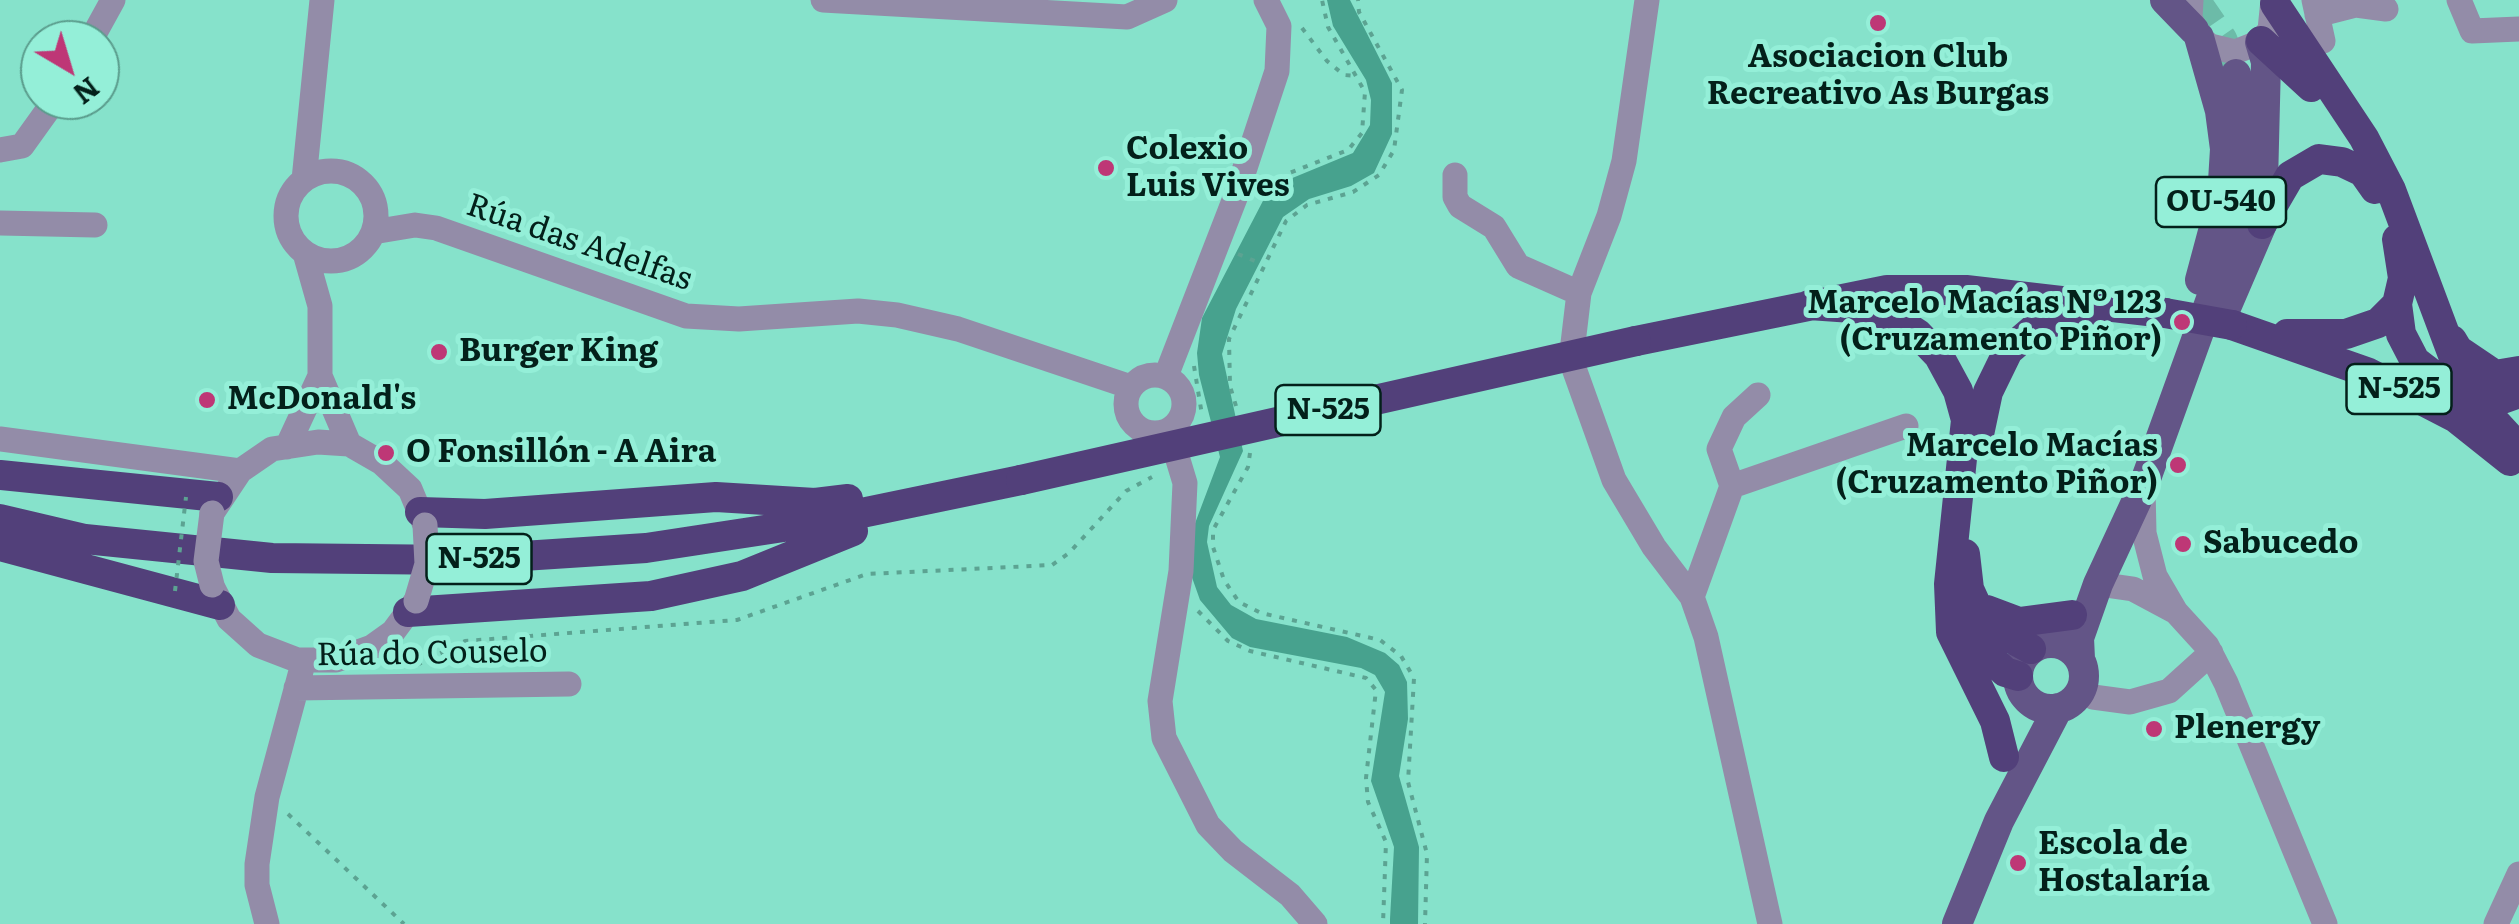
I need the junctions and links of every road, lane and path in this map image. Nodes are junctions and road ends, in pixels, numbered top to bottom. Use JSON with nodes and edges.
{"nodes":[{"id":1,"x":322,"y":0,"type":"edge"},
{"id":2,"x":823,"y":0,"type":"edge"},
{"id":3,"x":1165,"y":0,"type":"edge"},
{"id":4,"x":1266,"y":0,"type":"edge"},
{"id":5,"x":1322,"y":0,"type":"edge"},
{"id":6,"x":1358,"y":0,"type":"edge"},
{"id":7,"x":1646,"y":0,"type":"edge"},
{"id":8,"x":2165,"y":0,"type":"edge"},
{"id":9,"x":2459,"y":0,"type":"edge"},
{"id":10,"x":2274,"y":2,"type":"edge"},
{"id":11,"x":2315,"y":7,"type":"edge"},
{"id":12,"x":2386,"y":10,"type":"dead end"},
{"id":13,"x":1294,"y":18,"type":"dead end"},
{"id":14,"x":2195,"y":22,"type":"edge"},
{"id":15,"x":2519,"y":30,"type":"edge"},
{"id":16,"x":2260,"y":41,"type":"junction"},
{"id":17,"x":2322,"y":41,"type":"dead end"},
{"id":18,"x":2236,"y":74,"type":"tunnel mouth"},
{"id":19,"x":1358,"y":76,"type":"junction"},
{"id":20,"x":41,"y":120,"type":"edge"},
{"id":21,"x":311,"y":137,"type":"junction"},
{"id":22,"x":0,"y":150,"type":"edge"},
{"id":23,"x":332,"y":170,"type":"junction"},
{"id":24,"x":1455,"y":175,"type":"dead end"},
{"id":25,"x":304,"y":180,"type":"junction"},
{"id":26,"x":2375,"y":189,"type":"junction"},
{"id":27,"x":1255,"y":201,"type":"dead end"},
{"id":28,"x":374,"y":202,"type":"junction"},
{"id":29,"x":0,"y":223,"type":"edge"},
{"id":30,"x":2262,"y":224,"type":"junction"},
{"id":31,"x":95,"y":225,"type":"dead end"},
{"id":32,"x":415,"y":225,"type":"junction"},
{"id":33,"x":373,"y":232,"type":"junction"},
{"id":34,"x":305,"y":253,"type":"junction"},
{"id":35,"x":1234,"y":253,"type":"dead end"},
{"id":36,"x":349,"y":257,"type":"junction"},
{"id":37,"x":1263,"y":264,"type":"junction"},
{"id":38,"x":1579,"y":293,"type":"junction"},
{"id":39,"x":2396,"y":304,"type":"junction"},
{"id":40,"x":1809,"y":305,"type":"junction"},
{"id":41,"x":320,"y":306,"type":"junction"},
{"id":42,"x":2132,"y":308,"type":"junction"},
{"id":43,"x":2436,"y":311,"type":"junction"},
{"id":44,"x":2264,"y":334,"type":"junction"},
{"id":45,"x":1194,"y":356,"type":"dead end"},
{"id":46,"x":2188,"y":368,"type":"junction"},
{"id":47,"x":2519,"y":370,"type":"edge"},
{"id":48,"x":320,"y":376,"type":"junction"},
{"id":49,"x":1166,"y":376,"type":"junction"},
{"id":50,"x":1131,"y":387,"type":"junction"},
{"id":51,"x":2470,"y":393,"type":"junction"},
{"id":52,"x":2519,"y":393,"type":"edge"},
{"id":53,"x":1758,"y":395,"type":"dead end"},
{"id":54,"x":1240,"y":419,"type":"dead end"},
{"id":55,"x":1203,"y":422,"type":"dead end"},
{"id":56,"x":1906,"y":426,"type":"dead end"},
{"id":57,"x":1169,"y":430,"type":"junction"},
{"id":58,"x":0,"y":438,"type":"edge"},
{"id":59,"x":349,"y":444,"type":"junction"},
{"id":60,"x":287,"y":447,"type":"junction"},
{"id":61,"x":2519,"y":448,"type":"edge"},
{"id":62,"x":1250,"y":450,"type":"dead end"},
{"id":63,"x":1183,"y":468,"type":"junction"},
{"id":64,"x":2519,"y":468,"type":"edge"},
{"id":65,"x":240,"y":471,"type":"junction"},
{"id":66,"x":0,"y":475,"type":"edge"},
{"id":67,"x":1732,"y":486,"type":"junction"},
{"id":68,"x":2143,"y":487,"type":"junction"},
{"id":69,"x":955,"y":494,"type":"junction"},
{"id":70,"x":205,"y":502,"type":"junction"},
{"id":71,"x":0,"y":518,"type":"edge"},
{"id":72,"x":422,"y":519,"type":"junction"},
{"id":73,"x":0,"y":546,"type":"edge"},
{"id":74,"x":1949,"y":584,"type":"junction"},
{"id":75,"x":2098,"y":584,"type":"junction"},
{"id":76,"x":175,"y":591,"type":"junction"},
{"id":77,"x":216,"y":595,"type":"junction"},
{"id":78,"x":1692,"y":597,"type":"junction"},
{"id":79,"x":1975,"y":604,"type":"junction"},
{"id":80,"x":412,"y":606,"type":"junction"},
{"id":81,"x":1198,"y":610,"type":"dead end"},
{"id":82,"x":2176,"y":612,"type":"junction"},
{"id":83,"x":2072,"y":614,"type":"junction"},
{"id":84,"x":2211,"y":654,"type":"junction"},
{"id":85,"x":304,"y":660,"type":"junction"},
{"id":86,"x":2030,"y":665,"type":"junction"},
{"id":87,"x":407,"y":671,"type":"dead end"},
{"id":88,"x":569,"y":684,"type":"dead end"},
{"id":89,"x":2073,"y":686,"type":"junction"},
{"id":90,"x":296,"y":688,"type":"junction"},
{"id":91,"x":2015,"y":761,"type":"junction"},
{"id":92,"x":267,"y":798,"type":"junction"},
{"id":93,"x":2519,"y":874,"type":"edge"},
{"id":94,"x":267,"y":924,"type":"edge"},
{"id":95,"x":404,"y":924,"type":"edge"},
{"id":96,"x":1315,"y":924,"type":"edge"},
{"id":97,"x":1383,"y":924,"type":"edge"},
{"id":98,"x":1425,"y":924,"type":"edge"},
{"id":99,"x":1770,"y":924,"type":"edge"},
{"id":100,"x":1957,"y":924,"type":"edge"},
{"id":101,"x":2325,"y":924,"type":"edge"},
{"id":102,"x":2496,"y":924,"type":"edge"}],
"edges":[{"from":1,"to":21,"type":"street"},
{"from":2,"to":3,"type":"street"},
{"from":4,"to":49,"type":"street"},
{"from":5,"to":19,"type":"path"},
{"from":6,"to":37,"type":"path"},
{"from":7,"to":38,"type":"street"},
{"from":8,"to":14,"type":"main road","number":"OU-540"},
{"from":9,"to":15,"type":"street"},
{"from":10,"to":16,"type":"street","number":"OU-540"},
{"from":10,"to":43,"type":"highway"},
{"from":11,"to":12,"type":"street"},
{"from":11,"to":17,"type":"street"},
{"from":13,"to":19,"type":"path"},
{"from":14,"to":16,"type":"street"},
{"from":14,"to":46,"type":"main road","number":"OU-540"},
{"from":16,"to":26,"type":"highway"},
{"from":16,"to":30,"type":"main road","number":"OU-540"},
{"from":18,"to":46,"type":"main road","number":"OU-540"},
{"from":19,"to":27,"type":"path"},
{"from":20,"to":22,"type":"street"},
{"from":21,"to":23,"type":"street"},
{"from":21,"to":25,"type":"street"},
{"from":23,"to":25,"type":"street"},
{"from":23,"to":28,"type":"street"},
{"from":24,"to":38,"type":"street"},
{"from":25,"to":34,"type":"street"},
{"from":26,"to":30,"type":"highway"},
{"from":26,"to":39,"type":"highway"},
{"from":28,"to":32,"type":"street","name":"Rúa das Adelfas"},
{"from":28,"to":33,"type":"street"},
{"from":29,"to":31,"type":"street"},
{"from":30,"to":46,"type":"main road","number":"OU-540"},
{"from":32,"to":33,"type":"street","name":"Rúa das Adelfas"},
{"from":32,"to":50,"type":"street","name":"Rúa das Adelfas"},
{"from":33,"to":36,"type":"street"},
{"from":34,"to":36,"type":"street"},
{"from":34,"to":41,"type":"street"},
{"from":35,"to":37,"type":"path"},
{"from":36,"to":41,"type":"street"},
{"from":37,"to":54,"type":"path"},
{"from":38,"to":78,"type":"street"},
{"from":39,"to":44,"type":"highway"},
{"from":39,"to":51,"type":"highway"},
{"from":40,"to":42,"type":"highway","number":"N-525"},
{"from":40,"to":69,"type":"highway","number":"N-525","bridge":true},
{"from":40,"to":74,"type":"highway"},
{"from":41,"to":48,"type":"street"},
{"from":42,"to":44,"type":"highway","number":"N-525","bridge":true},
{"from":42,"to":79,"type":"highway"},
{"from":43,"to":47,"type":"highway"},
{"from":43,"to":51,"type":"highway"},
{"from":44,"to":64,"type":"highway","number":"N-525"},
{"from":45,"to":55,"type":"path"},
{"from":46,"to":68,"type":"main road","number":"OU-540"},
{"from":48,"to":59,"type":"street"},
{"from":48,"to":60,"type":"street"},
{"from":49,"to":50,"type":"street"},
{"from":49,"to":57,"type":"street"},
{"from":50,"to":57,"type":"street"},
{"from":51,"to":52,"type":"highway"},
{"from":51,"to":61,"type":"highway"},
{"from":53,"to":67,"type":"street"},
{"from":56,"to":67,"type":"street"},
{"from":57,"to":63,"type":"street"},
{"from":58,"to":65,"type":"street"},
{"from":59,"to":60,"type":"street"},
{"from":59,"to":72,"type":"street"},
{"from":60,"to":65,"type":"street"},
{"from":62,"to":98,"type":"path"},
{"from":63,"to":87,"type":"path"},
{"from":63,"to":96,"type":"street"},
{"from":65,"to":70,"type":"street"},
{"from":66,"to":70,"type":"highway"},
{"from":67,"to":78,"type":"street"},
{"from":68,"to":75,"type":"main road","number":"OU-540"},
{"from":68,"to":82,"type":"street"},
{"from":69,"to":71,"type":"highway","number":"N-525"},
{"from":69,"to":72,"type":"highway"},
{"from":69,"to":80,"type":"highway"},
{"from":70,"to":76,"type":"path","bridge":true},
{"from":70,"to":77,"type":"street","bridge":true},
{"from":72,"to":80,"type":"street","bridge":true},
{"from":73,"to":76,"type":"highway"},
{"from":74,"to":86,"type":"highway"},
{"from":74,"to":91,"type":"highway"},
{"from":75,"to":82,"type":"street"},
{"from":75,"to":83,"type":"main road","number":"OU-540"},
{"from":75,"to":89,"type":"main road","number":"OU-540"},
{"from":76,"to":77,"type":"highway"},
{"from":77,"to":85,"type":"street"},
{"from":78,"to":99,"type":"street"},
{"from":79,"to":83,"type":"highway"},
{"from":79,"to":86,"type":"highway"},
{"from":80,"to":85,"type":"street"},
{"from":81,"to":97,"type":"path"},
{"from":82,"to":84,"type":"street"},
{"from":83,"to":86,"type":"main road","number":"OU-540"},
{"from":84,"to":89,"type":"street"},
{"from":84,"to":101,"type":"street"},
{"from":85,"to":90,"type":"street"},
{"from":86,"to":89,"type":"main road"},
{"from":86,"to":89,"type":"main road"},
{"from":86,"to":91,"type":"main road","number":"OU-540"},
{"from":88,"to":90,"type":"street","name":"Rúa do Couselo"},
{"from":89,"to":91,"type":"main road","number":"OU-540"},
{"from":90,"to":92,"type":"street"},
{"from":91,"to":100,"type":"main road"},
{"from":92,"to":94,"type":"street"},
{"from":92,"to":95,"type":"path"},
{"from":93,"to":102,"type":"street"}]}
